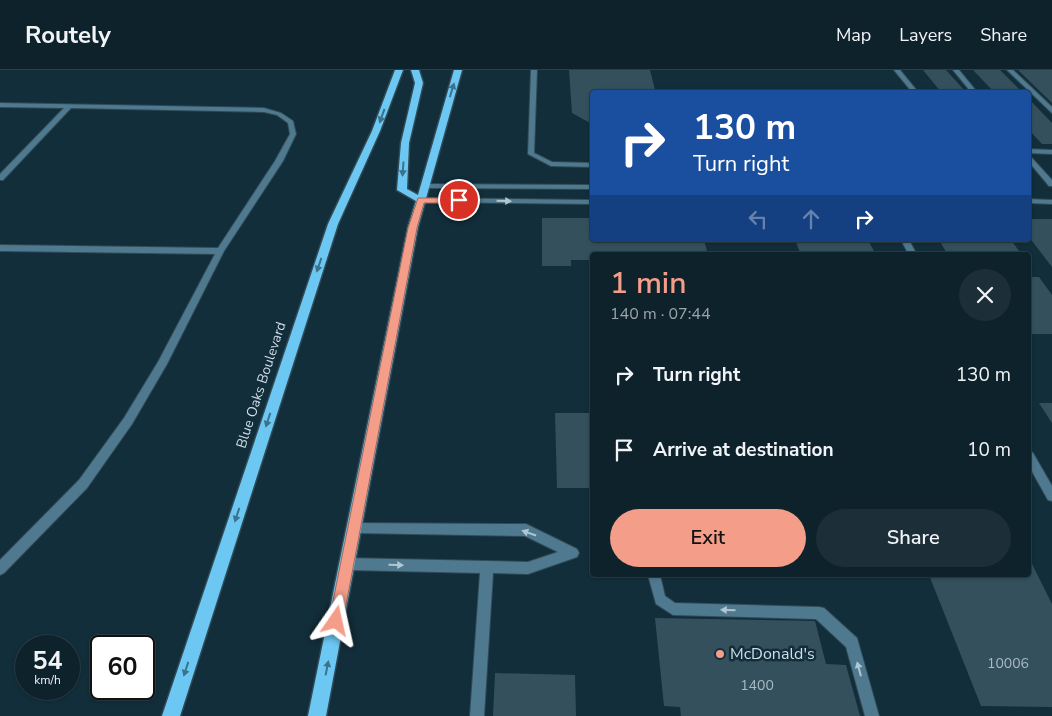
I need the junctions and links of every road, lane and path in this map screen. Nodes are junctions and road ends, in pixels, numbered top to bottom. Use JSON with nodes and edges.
{"nodes":[{"id":1,"x":399,"y":70,"type":"edge"},
{"id":2,"x":415,"y":70,"type":"edge"},
{"id":3,"x":458,"y":70,"type":"edge"},
{"id":4,"x":534,"y":70,"type":"edge"},
{"id":5,"x":897,"y":70,"type":"edge"},
{"id":6,"x":956,"y":70,"type":"edge"},
{"id":7,"x":1010,"y":70,"type":"edge"},
{"id":8,"x":912,"y":90,"type":"edge"},
{"id":9,"x":972,"y":90,"type":"edge"},
{"id":10,"x":1030,"y":90,"type":"edge"},
{"id":11,"x":1031,"y":90,"type":"edge"},
{"id":12,"x":0,"y":105,"type":"edge"},
{"id":13,"x":70,"y":106,"type":"junction"},
{"id":14,"x":1052,"y":111,"type":"edge"},
{"id":15,"x":1031,"y":151,"type":"edge"},
{"id":16,"x":1052,"y":152,"type":"edge"},
{"id":17,"x":1031,"y":160,"type":"edge"},
{"id":18,"x":590,"y":165,"type":"edge"},
{"id":19,"x":0,"y":178,"type":"edge"},
{"id":20,"x":1052,"y":184,"type":"edge"},
{"id":21,"x":426,"y":186,"type":"junction"},
{"id":22,"x":590,"y":187,"type":"edge"},
{"id":23,"x":421,"y":200,"type":"junction"},
{"id":24,"x":1031,"y":201,"type":"edge"},
{"id":25,"x":590,"y":202,"type":"edge"},
{"id":26,"x":1052,"y":202,"type":"edge"},
{"id":27,"x":0,"y":248,"type":"edge"},
{"id":28,"x":220,"y":250,"type":"junction"},
{"id":29,"x":1031,"y":459,"type":"edge"},
{"id":30,"x":1052,"y":496,"type":"edge"},
{"id":31,"x":354,"y":528,"type":"junction"},
{"id":32,"x":347,"y":564,"type":"junction"},
{"id":33,"x":487,"y":567,"type":"junction"},
{"id":34,"x":0,"y":569,"type":"edge"},
{"id":35,"x":654,"y":577,"type":"edge"},
{"id":36,"x":171,"y":716,"type":"edge"},
{"id":37,"x":317,"y":716,"type":"edge"},
{"id":38,"x":477,"y":716,"type":"edge"},
{"id":39,"x":872,"y":716,"type":"edge"}],
"edges":[{"from":1,"to":36,"type":"main road","name":"Blue Oaks Boulevard","one_way":true},
{"from":2,"to":23,"type":"main road","one_way":true},
{"from":21,"to":3,"type":"main road","one_way":true},
{"from":4,"to":18,"type":"lane"},
{"from":5,"to":8,"type":"lane"},
{"from":6,"to":9,"type":"lane"},
{"from":7,"to":10,"type":"lane"},
{"from":11,"to":14,"type":"lane"},
{"from":12,"to":13,"type":"lane"},
{"from":13,"to":19,"type":"lane"},
{"from":13,"to":28,"type":"lane"},
{"from":15,"to":16,"type":"lane"},
{"from":17,"to":20,"type":"lane"},
{"from":21,"to":22,"type":"lane"},
{"from":21,"to":23,"type":"main road"},
{"from":23,"to":25,"type":"lane","one_way":true},
{"from":23,"to":31,"type":"main road"},
{"from":24,"to":26,"type":"lane"},
{"from":27,"to":28,"type":"lane"},
{"from":28,"to":34,"type":"lane"},
{"from":29,"to":30,"type":"lane"},
{"from":31,"to":32,"type":"main road"},
{"from":33,"to":31,"type":"lane","one_way":true},
{"from":32,"to":33,"type":"lane","one_way":true},
{"from":37,"to":32,"type":"main road","one_way":true},
{"from":33,"to":38,"type":"lane"},
{"from":39,"to":35,"type":"lane","one_way":true}]}
